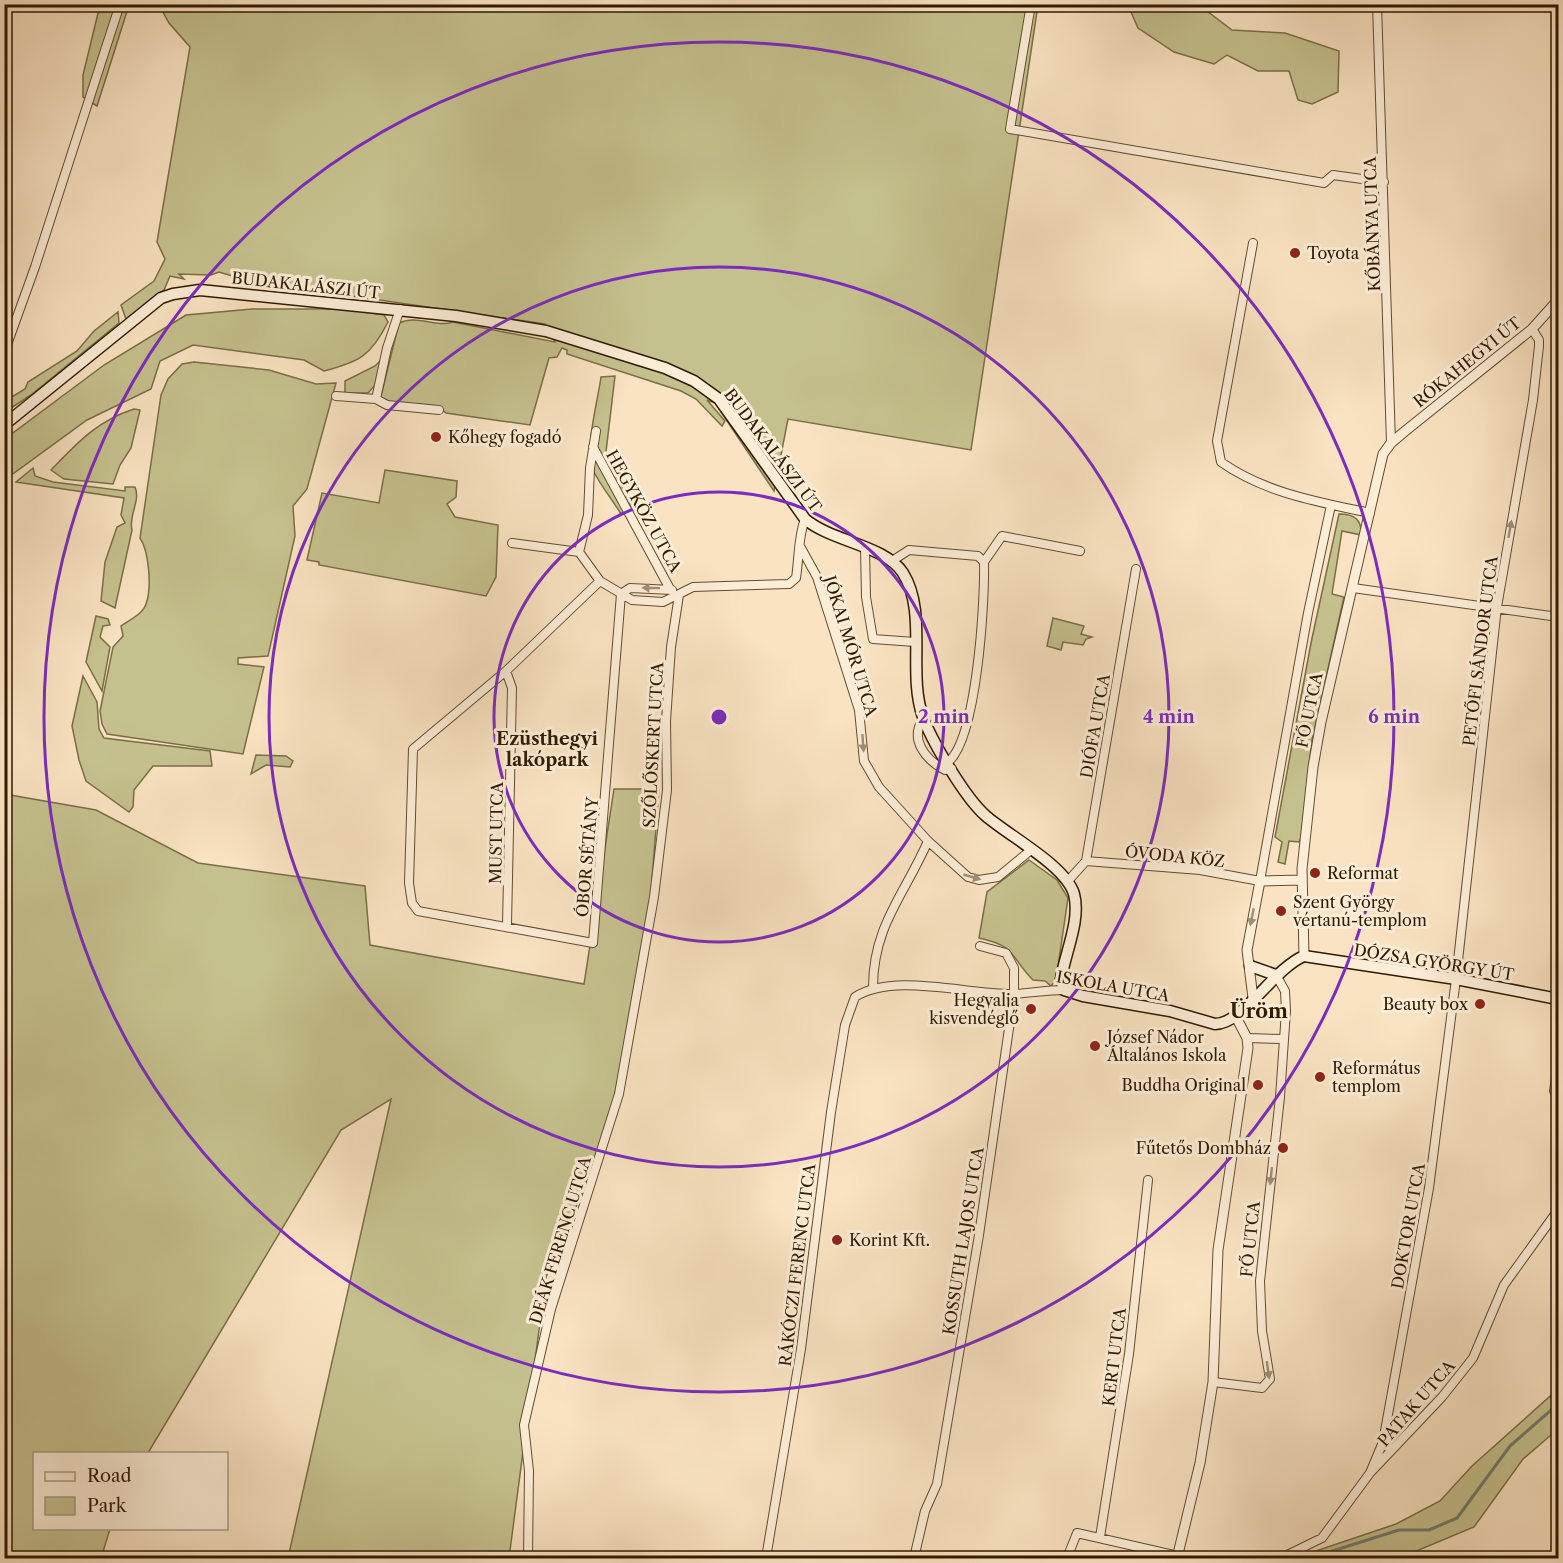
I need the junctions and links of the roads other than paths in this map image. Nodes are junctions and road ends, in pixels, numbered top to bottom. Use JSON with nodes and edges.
{"nodes":[{"id":1,"x":120,"y":4,"type":"edge"},
{"id":2,"x":1031,"y":4,"type":"edge"},
{"id":3,"x":1377,"y":4,"type":"edge"},
{"id":4,"x":1384,"y":182,"type":"junction"},
{"id":5,"x":1253,"y":243,"type":"dead end"},
{"id":6,"x":1558,"y":300,"type":"edge"},
{"id":7,"x":399,"y":309,"type":"junction"},
{"id":8,"x":1532,"y":329,"type":"junction"},
{"id":9,"x":4,"y":353,"type":"edge"},
{"id":10,"x":336,"y":396,"type":"dead end"},
{"id":11,"x":376,"y":399,"type":"junction"},
{"id":12,"x":439,"y":410,"type":"dead end"},
{"id":13,"x":4,"y":425,"type":"edge"},
{"id":14,"x":596,"y":431,"type":"dead end"},
{"id":15,"x":1391,"y":442,"type":"junction"},
{"id":16,"x":593,"y":447,"type":"junction"},
{"id":17,"x":1332,"y":505,"type":"junction"},
{"id":18,"x":1370,"y":513,"type":"junction"},
{"id":19,"x":805,"y":519,"type":"junction"},
{"id":20,"x":512,"y":543,"type":"dead end"},
{"id":21,"x":801,"y":548,"type":"junction"},
{"id":22,"x":865,"y":548,"type":"junction"},
{"id":23,"x":1080,"y":551,"type":"dead end"},
{"id":24,"x":579,"y":552,"type":"junction"},
{"id":25,"x":892,"y":561,"type":"junction"},
{"id":26,"x":984,"y":562,"type":"junction"},
{"id":27,"x":1136,"y":569,"type":"dead end"},
{"id":28,"x":600,"y":580,"type":"junction"},
{"id":29,"x":1353,"y":588,"type":"junction"},
{"id":30,"x":670,"y":589,"type":"junction"},
{"id":31,"x":621,"y":594,"type":"junction"},
{"id":32,"x":679,"y":595,"type":"junction"},
{"id":33,"x":1497,"y":607,"type":"junction"},
{"id":34,"x":1558,"y":617,"type":"edge"},
{"id":35,"x":915,"y":642,"type":"junction"},
{"id":36,"x":506,"y":671,"type":"junction"},
{"id":37,"x":924,"y":718,"type":"junction"},
{"id":38,"x":950,"y":765,"type":"junction"},
{"id":39,"x":928,"y":841,"type":"junction"},
{"id":40,"x":1031,"y":850,"type":"junction"},
{"id":41,"x":1086,"y":861,"type":"junction"},
{"id":42,"x":1302,"y":880,"type":"junction"},
{"id":43,"x":1260,"y":881,"type":"junction"},
{"id":44,"x":1067,"y":882,"type":"junction"},
{"id":45,"x":507,"y":925,"type":"junction"},
{"id":46,"x":648,"y":932,"type":"joint"},
{"id":47,"x":980,"y":946,"type":"dead end"},
{"id":48,"x":1304,"y":956,"type":"junction"},
{"id":49,"x":1250,"y":966,"type":"junction"},
{"id":50,"x":1276,"y":975,"type":"junction"},
{"id":51,"x":1456,"y":979,"type":"junction"},
{"id":52,"x":873,"y":987,"type":"junction"},
{"id":53,"x":1064,"y":990,"type":"junction"},
{"id":54,"x":1014,"y":994,"type":"junction"},
{"id":55,"x":1253,"y":998,"type":"junction"},
{"id":56,"x":1558,"y":999,"type":"edge"},
{"id":57,"x":1236,"y":1017,"type":"junction"},
{"id":58,"x":1247,"y":1038,"type":"junction"},
{"id":59,"x":1283,"y":1039,"type":"junction"},
{"id":60,"x":1558,"y":1065,"type":"edge"},
{"id":61,"x":1554,"y":1091,"type":"dead end"},
{"id":62,"x":1148,"y":1180,"type":"dead end"},
{"id":63,"x":1558,"y":1210,"type":"edge"},
{"id":64,"x":1213,"y":1382,"type":"junction"},
{"id":65,"x":1370,"y":1473,"type":"junction"},
{"id":66,"x":1100,"y":1537,"type":"junction"},
{"id":67,"x":1177,"y":1557,"type":"edge"},
{"id":68,"x":1283,"y":1557,"type":"dead end"},
{"id":69,"x":528,"y":1558,"type":"edge"},
{"id":70,"x":766,"y":1558,"type":"edge"},
{"id":71,"x":914,"y":1558,"type":"edge"},
{"id":72,"x":1067,"y":1558,"type":"edge"}],
"edges":[{"from":1,"to":9,"type":"street"},
{"from":2,"to":4,"type":"street"},
{"from":3,"to":4,"type":"street","name":"KŐBÁNYA UTCA"},
{"from":4,"to":15,"type":"street","name":"KŐBÁNYA UTCA"},
{"from":5,"to":17,"type":"street"},
{"from":6,"to":8,"type":"street","name":"RÓKAHEGYI ÚT"},
{"from":7,"to":11,"type":"street"},
{"from":7,"to":13,"type":"main road","name":"BUDAKALÁSZI ÚT"},
{"from":7,"to":19,"type":"main road","name":"BUDAKALÁSZI ÚT"},
{"from":8,"to":15,"type":"street","name":"RÓKAHEGYI ÚT"},
{"from":33,"to":8,"type":"street","name":"PETŐFI SÁNDOR UTCA","one_way":true},
{"from":10,"to":11,"type":"street"},
{"from":11,"to":12,"type":"street"},
{"from":14,"to":16,"type":"street"},
{"from":15,"to":18,"type":"street","name":"FŐ UTCA"},
{"from":16,"to":24,"type":"street"},
{"from":16,"to":30,"type":"street","name":"HEGYKÖZ UTCA"},
{"from":17,"to":18,"type":"street"},
{"from":17,"to":43,"type":"street","name":"FŐ UTCA"},
{"from":18,"to":29,"type":"street","name":"FŐ UTCA"},
{"from":19,"to":21,"type":"street"},
{"from":19,"to":22,"type":"main road","name":"BUDAKALÁSZI ÚT"},
{"from":20,"to":24,"type":"street"},
{"from":21,"to":32,"type":"street"},
{"from":21,"to":39,"type":"street","name":"JÓKAI MÓR UTCA","one_way":true},
{"from":22,"to":25,"type":"main road","name":"BUDAKALÁSZI ÚT"},
{"from":22,"to":35,"type":"street"},
{"from":23,"to":26,"type":"street"},
{"from":24,"to":28,"type":"street"},
{"from":25,"to":26,"type":"street"},
{"from":25,"to":35,"type":"main road"},
{"from":26,"to":38,"type":"street"},
{"from":27,"to":41,"type":"street","name":"DIÓFA UTCA"},
{"from":28,"to":31,"type":"street"},
{"from":28,"to":36,"type":"street"},
{"from":29,"to":33,"type":"street"},
{"from":29,"to":42,"type":"street","name":"FŐ UTCA"},
{"from":30,"to":31,"type":"street","one_way":true},
{"from":30,"to":32,"type":"street"},
{"from":31,"to":32,"type":"street"},
{"from":31,"to":45,"type":"street","name":"ÓBOR SÉTÁNY"},
{"from":32,"to":46,"type":"street","name":"SZŐLŐSKERT UTCA"},
{"from":33,"to":34,"type":"street"},
{"from":33,"to":51,"type":"street","name":"PETŐFI SÁNDOR UTCA"},
{"from":35,"to":37,"type":"main road"},
{"from":36,"to":45,"type":"street","name":"MUST UTCA"},
{"from":36,"to":45,"type":"street"},
{"from":37,"to":38,"type":"main road"},
{"from":37,"to":38,"type":"street"},
{"from":38,"to":40,"type":"main road"},
{"from":39,"to":40,"type":"street","name":"JÓKAI MÓR UTCA","one_way":true},
{"from":39,"to":52,"type":"street"},
{"from":40,"to":44,"type":"main road"},
{"from":41,"to":43,"type":"street","name":"ÓVODA KÖZ"},
{"from":41,"to":44,"type":"street"},
{"from":42,"to":43,"type":"street"},
{"from":42,"to":48,"type":"street","name":"FŐ UTCA"},
{"from":43,"to":49,"type":"street","one_way":true},
{"from":44,"to":53,"type":"main road"},
{"from":46,"to":69,"type":"street","name":"DEÁK FERENC UTCA"},
{"from":47,"to":54,"type":"street","name":"KOSSUTH LAJOS UTCA"},
{"from":48,"to":50,"type":"main road"},
{"from":48,"to":51,"type":"main road","name":"DÓZSA GYÖRGY ÚT"},
{"from":49,"to":50,"type":"main road"},
{"from":49,"to":55,"type":"street"},
{"from":50,"to":55,"type":"main road"},
{"from":50,"to":59,"type":"street","name":"FŐ UTCA"},
{"from":51,"to":56,"type":"main road","name":"DÓZSA GYÖRGY ÚT"},
{"from":51,"to":65,"type":"street","name":"DOKTOR UTCA"},
{"from":52,"to":54,"type":"street","name":"ISKOLA UTCA"},
{"from":52,"to":70,"type":"street","name":"RÁKÓCZI FERENC UTCA"},
{"from":53,"to":54,"type":"street","name":"ISKOLA UTCA"},
{"from":53,"to":57,"type":"main road","name":"ISKOLA UTCA"},
{"from":54,"to":71,"type":"street","name":"KOSSUTH LAJOS UTCA"},
{"from":55,"to":57,"type":"main road"},
{"from":57,"to":58,"type":"street"},
{"from":58,"to":59,"type":"street"},
{"from":58,"to":64,"type":"street","name":"FŐ UTCA"},
{"from":59,"to":64,"type":"street","name":"FŐ UTCA","one_way":true},
{"from":60,"to":61,"type":"street"},
{"from":62,"to":66,"type":"street","name":"KERT UTCA"},
{"from":63,"to":65,"type":"street","name":"PATAK UTCA"},
{"from":64,"to":67,"type":"street","name":"FŐ UTCA"},
{"from":65,"to":68,"type":"street","name":"PATAK UTCA"},
{"from":66,"to":67,"type":"street"},
{"from":66,"to":72,"type":"street"}]}
